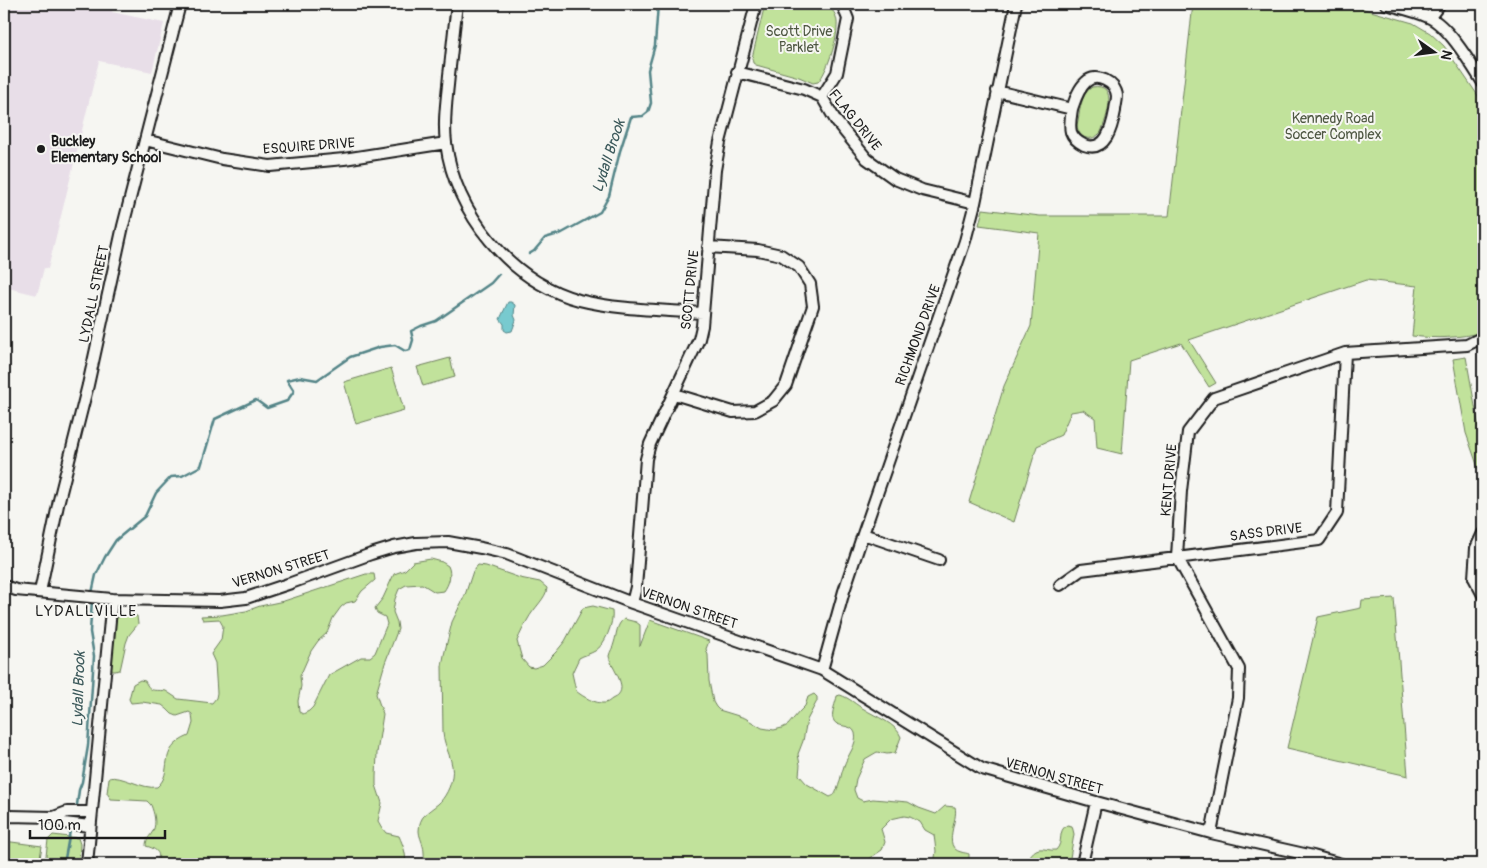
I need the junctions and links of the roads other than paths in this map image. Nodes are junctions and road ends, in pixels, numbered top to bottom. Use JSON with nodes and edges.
{"nodes":[{"id":1,"x":180,"y":4,"type":"edge"},
{"id":2,"x":457,"y":4,"type":"edge"},
{"id":3,"x":756,"y":4,"type":"edge"},
{"id":4,"x":842,"y":4,"type":"edge"},
{"id":5,"x":1016,"y":4,"type":"edge"},
{"id":6,"x":1386,"y":4,"type":"edge"},
{"id":7,"x":1440,"y":4,"type":"edge"},
{"id":8,"x":1430,"y":17,"type":"junction"},
{"id":9,"x":737,"y":72,"type":"junction"},
{"id":10,"x":1483,"y":83,"type":"edge"},
{"id":11,"x":998,"y":91,"type":"junction"},
{"id":12,"x":822,"y":97,"type":"junction"},
{"id":13,"x":1072,"y":109,"type":"junction"},
{"id":14,"x":145,"y":140,"type":"junction"},
{"id":15,"x":446,"y":144,"type":"junction"},
{"id":16,"x":975,"y":203,"type":"junction"},
{"id":17,"x":708,"y":247,"type":"junction"},
{"id":18,"x":703,"y":313,"type":"junction"},
{"id":19,"x":1483,"y":337,"type":"edge"},
{"id":20,"x":1345,"y":353,"type":"junction"},
{"id":21,"x":674,"y":394,"type":"junction"},
{"id":22,"x":1483,"y":533,"type":"edge"},
{"id":23,"x":863,"y":534,"type":"junction"},
{"id":24,"x":1177,"y":557,"type":"junction"},
{"id":25,"x":939,"y":560,"type":"dead end"},
{"id":26,"x":1060,"y":585,"type":"dead end"},
{"id":27,"x":4,"y":586,"type":"edge"},
{"id":28,"x":40,"y":592,"type":"junction"},
{"id":29,"x":1483,"y":595,"type":"edge"},
{"id":30,"x":112,"y":599,"type":"junction"},
{"id":31,"x":632,"y":603,"type":"junction"},
{"id":32,"x":822,"y":670,"type":"junction"},
{"id":33,"x":1096,"y":802,"type":"junction"},
{"id":34,"x":92,"y":812,"type":"junction"},
{"id":35,"x":54,"y":817,"type":"junction"},
{"id":36,"x":4,"y":818,"type":"edge"},
{"id":37,"x":90,"y":826,"type":"junction"},
{"id":38,"x":1211,"y":833,"type":"junction"},
{"id":39,"x":88,"y":864,"type":"edge"},
{"id":40,"x":1082,"y":864,"type":"edge"},
{"id":41,"x":1340,"y":864,"type":"edge"}],
"edges":[{"from":1,"to":14,"type":"street","name":"LYDALL STREET"},
{"from":2,"to":15,"type":"street"},
{"from":3,"to":9,"type":"street","name":"SCOTT DRIVE"},
{"from":4,"to":12,"type":"street"},
{"from":5,"to":11,"type":"street","name":"RICHMOND DRIVE"},
{"from":6,"to":8,"type":"street"},
{"from":7,"to":8,"type":"street"},
{"from":8,"to":10,"type":"street"},
{"from":9,"to":12,"type":"street","name":"FLAG DRIVE"},
{"from":9,"to":17,"type":"street","name":"SCOTT DRIVE"},
{"from":11,"to":13,"type":"street"},
{"from":11,"to":16,"type":"street","name":"RICHMOND DRIVE"},
{"from":12,"to":16,"type":"street","name":"FLAG DRIVE"},
{"from":13,"to":13,"type":"street"},
{"from":14,"to":15,"type":"street","name":"ESQUIRE DRIVE"},
{"from":14,"to":28,"type":"street","name":"LYDALL STREET"},
{"from":15,"to":18,"type":"street"},
{"from":16,"to":23,"type":"street","name":"RICHMOND DRIVE"},
{"from":17,"to":18,"type":"street","name":"SCOTT DRIVE"},
{"from":17,"to":21,"type":"street"},
{"from":18,"to":21,"type":"street","name":"SCOTT DRIVE"},
{"from":19,"to":20,"type":"street","name":"KENT DRIVE"},
{"from":20,"to":24,"type":"street","name":"KENT DRIVE"},
{"from":20,"to":24,"type":"street","name":"SASS DRIVE"},
{"from":21,"to":31,"type":"street","name":"SCOTT DRIVE"},
{"from":22,"to":29,"type":"street"},
{"from":23,"to":25,"type":"street"},
{"from":23,"to":32,"type":"street","name":"RICHMOND DRIVE"},
{"from":24,"to":26,"type":"street","name":"SASS DRIVE"},
{"from":24,"to":38,"type":"street"},
{"from":27,"to":28,"type":"street","name":"VERNON STREET"},
{"from":28,"to":30,"type":"street","name":"VERNON STREET"},
{"from":30,"to":31,"type":"street","name":"VERNON STREET"},
{"from":30,"to":34,"type":"street"},
{"from":31,"to":32,"type":"street","name":"VERNON STREET"},
{"from":32,"to":33,"type":"street","name":"VERNON STREET"},
{"from":33,"to":38,"type":"street","name":"VERNON STREET"},
{"from":33,"to":40,"type":"street"},
{"from":34,"to":35,"type":"street"},
{"from":34,"to":37,"type":"street"},
{"from":35,"to":36,"type":"street"},
{"from":35,"to":37,"type":"street"},
{"from":37,"to":39,"type":"street"},
{"from":38,"to":41,"type":"street","name":"VERNON STREET"}]}
